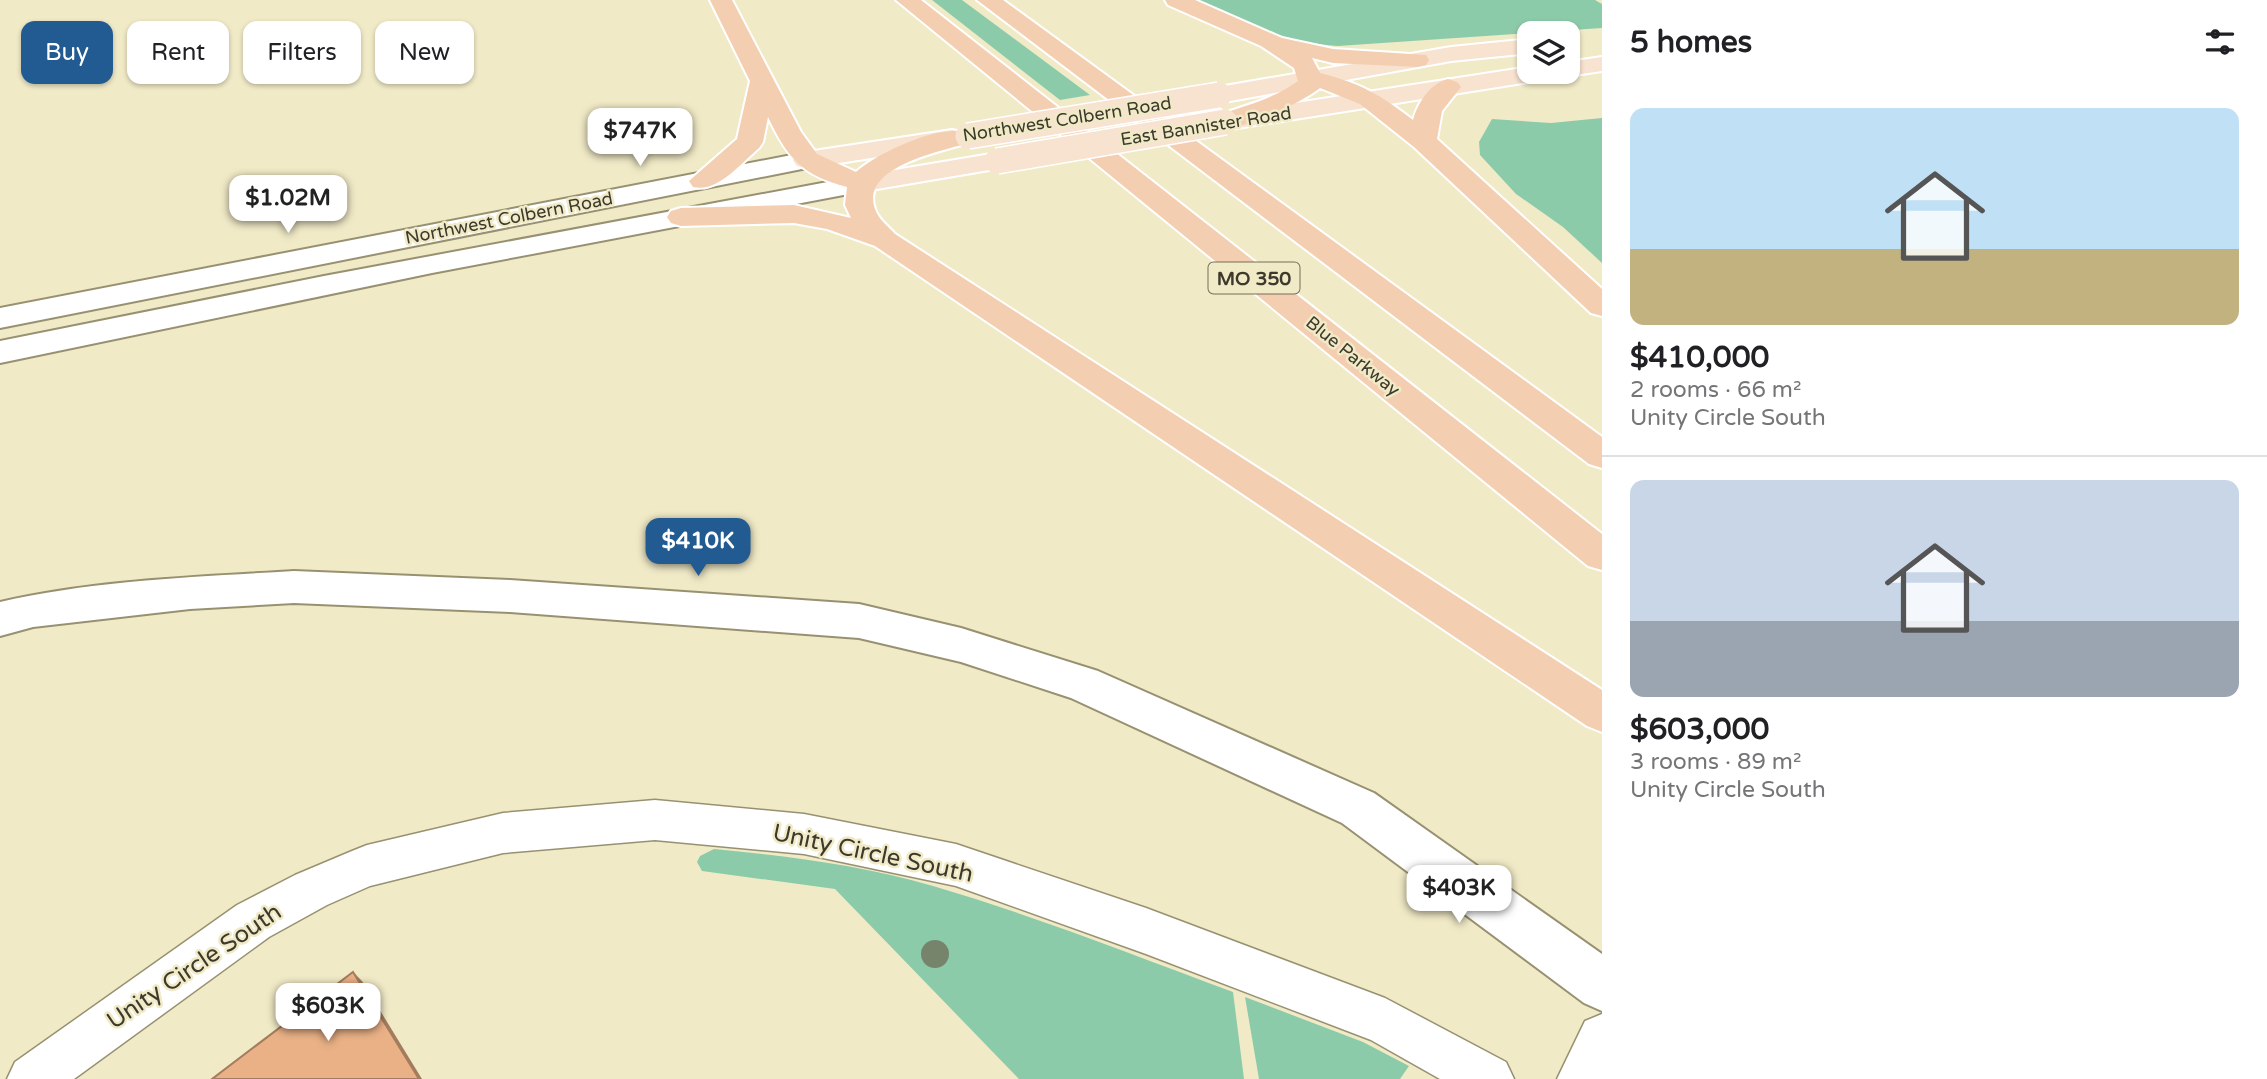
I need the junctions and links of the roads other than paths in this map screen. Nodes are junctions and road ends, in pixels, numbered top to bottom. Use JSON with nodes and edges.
{"nodes":[{"id":1,"x":721,"y":0,"type":"edge"},
{"id":2,"x":906,"y":0,"type":"edge"},
{"id":3,"x":988,"y":0,"type":"edge"},
{"id":4,"x":1176,"y":0,"type":"edge"},
{"id":5,"x":1269,"y":41,"type":"junction"},
{"id":6,"x":1517,"y":48,"type":"edge"},
{"id":7,"x":1417,"y":60,"type":"junction"},
{"id":8,"x":1602,"y":64,"type":"edge"},
{"id":9,"x":1580,"y":67,"type":"edge"},
{"id":10,"x":1517,"y":77,"type":"edge"},
{"id":11,"x":1310,"y":78,"type":"junction"},
{"id":12,"x":761,"y":83,"type":"junction"},
{"id":13,"x":1448,"y":87,"type":"junction"},
{"id":14,"x":1370,"y":99,"type":"junction"},
{"id":15,"x":1225,"y":122,"type":"junction"},
{"id":16,"x":962,"y":137,"type":"junction"},
{"id":17,"x":1423,"y":141,"type":"junction"},
{"id":18,"x":807,"y":160,"type":"junction"},
{"id":19,"x":703,"y":181,"type":"junction"},
{"id":20,"x":865,"y":183,"type":"junction"},
{"id":21,"x":681,"y":217,"type":"junction"},
{"id":22,"x":885,"y":240,"type":"junction"},
{"id":23,"x":1602,"y":306,"type":"edge"},
{"id":24,"x":0,"y":318,"type":"edge"},
{"id":25,"x":0,"y":352,"type":"edge"},
{"id":26,"x":1602,"y":455,"type":"edge"},
{"id":27,"x":1602,"y":555,"type":"edge"},
{"id":28,"x":0,"y":619,"type":"edge"},
{"id":29,"x":1602,"y":713,"type":"edge"},
{"id":30,"x":1602,"y":985,"type":"edge"},
{"id":31,"x":1602,"y":1038,"type":"edge"},
{"id":32,"x":32,"y":1079,"type":"edge"},
{"id":33,"x":1489,"y":1079,"type":"edge"},
{"id":34,"x":1582,"y":1079,"type":"edge"}],
"edges":[{"from":1,"to":12,"type":"highway"},
{"from":2,"to":27,"type":"highway","name":"Blue Parkway","number":"MO 350"},
{"from":3,"to":26,"type":"highway","number":"MO 350"},
{"from":4,"to":5,"type":"highway"},
{"from":5,"to":7,"type":"highway"},
{"from":5,"to":11,"type":"highway"},
{"from":6,"to":7,"type":"main road","name":"East Bannister Road"},
{"from":7,"to":11,"type":"main road","name":"East Bannister Road"},
{"from":8,"to":9,"type":"main road"},
{"from":10,"to":13,"type":"main road","name":"East Bannister Road"},
{"from":11,"to":14,"type":"highway"},
{"from":11,"to":15,"type":"highway"},
{"from":11,"to":16,"type":"main road","name":"Northwest Colbern Road","bridge":true},
{"from":12,"to":18,"type":"highway"},
{"from":12,"to":19,"type":"highway"},
{"from":13,"to":14,"type":"main road","name":"East Bannister Road"},
{"from":13,"to":17,"type":"highway"},
{"from":14,"to":15,"type":"main road","name":"East Bannister Road"},
{"from":14,"to":17,"type":"highway"},
{"from":15,"to":20,"type":"main road","name":"East Bannister Road","bridge":true},
{"from":16,"to":18,"type":"main road","name":"Northwest Colbern Road"},
{"from":16,"to":20,"type":"highway"},
{"from":17,"to":23,"type":"highway"},
{"from":18,"to":19,"type":"main road","name":"Northwest Colbern Road"},
{"from":18,"to":20,"type":"highway"},
{"from":19,"to":24,"type":"main road","name":"Northwest Colbern Road"},
{"from":20,"to":21,"type":"main road","name":"Northwest Colbern Road"},
{"from":20,"to":22,"type":"highway"},
{"from":21,"to":22,"type":"highway"},
{"from":21,"to":25,"type":"main road","name":"Northwest Colbern Road"},
{"from":22,"to":29,"type":"highway"},
{"from":28,"to":30,"type":"main road"},
{"from":31,"to":34,"type":"street"},
{"from":32,"to":33,"type":"street","name":"Unity Circle South"}]}
